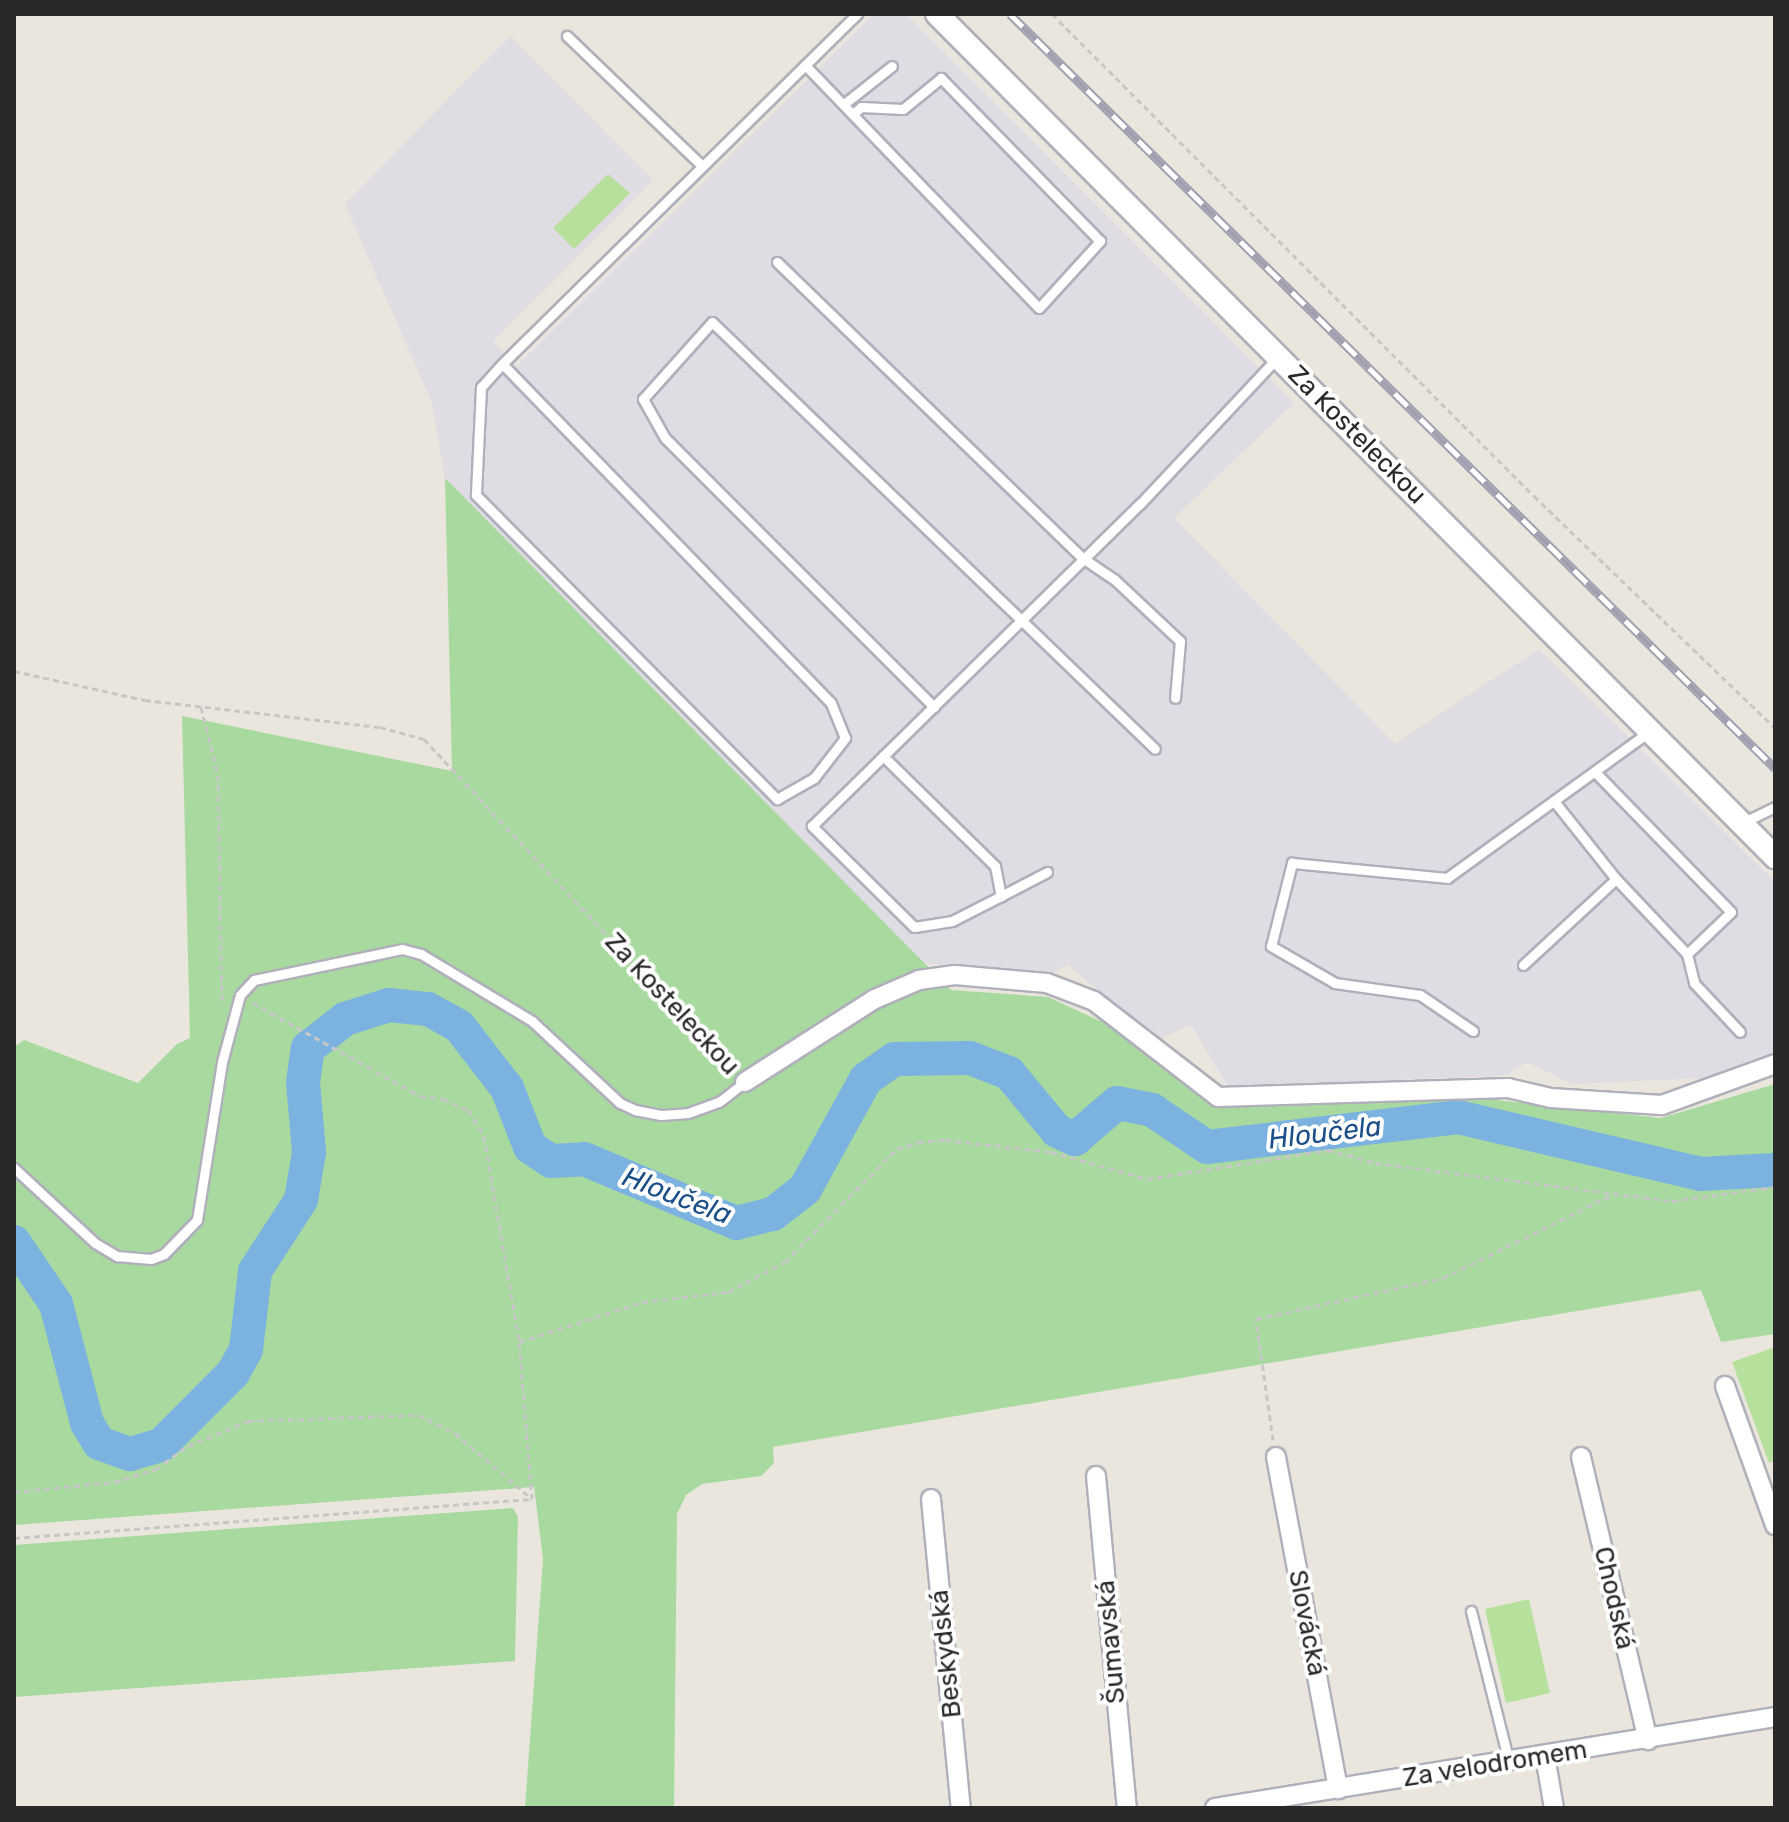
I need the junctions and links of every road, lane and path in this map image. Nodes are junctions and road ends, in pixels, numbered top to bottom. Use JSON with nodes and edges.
{"nodes":[{"id":1,"x":857,"y":14,"type":"edge"},
{"id":2,"x":937,"y":14,"type":"edge"},
{"id":3,"x":1052,"y":14,"type":"edge"},
{"id":4,"x":567,"y":36,"type":"dead end"},
{"id":5,"x":805,"y":65,"type":"junction"},
{"id":6,"x":892,"y":66,"type":"dead end"},
{"id":7,"x":844,"y":104,"type":"junction"},
{"id":8,"x":853,"y":114,"type":"junction"},
{"id":9,"x":702,"y":166,"type":"junction"},
{"id":10,"x":777,"y":262,"type":"dead end"},
{"id":11,"x":1279,"y":355,"type":"junction"},
{"id":12,"x":502,"y":364,"type":"junction"},
{"id":13,"x":1084,"y":559,"type":"junction"},
{"id":14,"x":1020,"y":622,"type":"junction"},
{"id":15,"x":14,"y":671,"type":"edge"},
{"id":16,"x":1175,"y":698,"type":"dead end"},
{"id":17,"x":201,"y":707,"type":"junction"},
{"id":18,"x":934,"y":707,"type":"junction"},
{"id":19,"x":1775,"y":728,"type":"edge"},
{"id":20,"x":1649,"y":732,"type":"junction"},
{"id":21,"x":1155,"y":749,"type":"dead end"},
{"id":22,"x":883,"y":756,"type":"junction"},
{"id":23,"x":1595,"y":772,"type":"junction"},
{"id":24,"x":1554,"y":801,"type":"junction"},
{"id":25,"x":1775,"y":807,"type":"edge"},
{"id":26,"x":1740,"y":824,"type":"junction"},
{"id":27,"x":1775,"y":857,"type":"edge"},
{"id":28,"x":1047,"y":872,"type":"dead end"},
{"id":29,"x":1616,"y":879,"type":"junction"},
{"id":30,"x":1001,"y":896,"type":"junction"},
{"id":31,"x":1687,"y":954,"type":"junction"},
{"id":32,"x":1523,"y":965,"type":"dead end"},
{"id":33,"x":240,"y":995,"type":"junction"},
{"id":34,"x":1473,"y":1031,"type":"dead end"},
{"id":35,"x":1740,"y":1032,"type":"dead end"},
{"id":36,"x":229,"y":1033,"type":"junction"},
{"id":37,"x":1775,"y":1064,"type":"edge"},
{"id":38,"x":745,"y":1082,"type":"junction"},
{"id":39,"x":14,"y":1168,"type":"edge"},
{"id":40,"x":1775,"y":1187,"type":"edge"},
{"id":41,"x":1614,"y":1194,"type":"junction"},
{"id":42,"x":519,"y":1342,"type":"junction"},
{"id":43,"x":1725,"y":1386,"type":"dead end"},
{"id":44,"x":1276,"y":1457,"type":"joint"},
{"id":45,"x":1581,"y":1457,"type":"dead end"},
{"id":46,"x":1096,"y":1476,"type":"dead end"},
{"id":47,"x":14,"y":1492,"type":"edge"},
{"id":48,"x":532,"y":1499,"type":"junction"},
{"id":49,"x":931,"y":1499,"type":"dead end"},
{"id":50,"x":1775,"y":1525,"type":"edge"},
{"id":51,"x":14,"y":1538,"type":"edge"},
{"id":52,"x":1471,"y":1611,"type":"dead end"},
{"id":53,"x":1775,"y":1717,"type":"edge"},
{"id":54,"x":1648,"y":1740,"type":"junction"},
{"id":55,"x":1545,"y":1756,"type":"junction"},
{"id":56,"x":1509,"y":1762,"type":"junction"},
{"id":57,"x":1338,"y":1789,"type":"junction"},
{"id":58,"x":1304,"y":1801,"type":"edge"},
{"id":59,"x":961,"y":1808,"type":"edge"},
{"id":60,"x":1127,"y":1808,"type":"edge"},
{"id":61,"x":1215,"y":1808,"type":"edge"},
{"id":62,"x":1554,"y":1808,"type":"edge"}],
"edges":[{"from":1,"to":5,"type":"lane"},
{"from":2,"to":11,"type":"street","name":"Za Kosteleckou"},
{"from":3,"to":19,"type":"path"},
{"from":4,"to":9,"type":"lane"},
{"from":5,"to":7,"type":"lane"},
{"from":5,"to":9,"type":"lane"},
{"from":6,"to":7,"type":"lane"},
{"from":7,"to":8,"type":"lane"},
{"from":8,"to":8,"type":"lane"},
{"from":9,"to":12,"type":"lane"},
{"from":10,"to":13,"type":"lane"},
{"from":11,"to":13,"type":"lane"},
{"from":11,"to":20,"type":"street","name":"Za Kosteleckou"},
{"from":12,"to":12,"type":"lane"},
{"from":13,"to":14,"type":"lane"},
{"from":13,"to":16,"type":"lane"},
{"from":14,"to":18,"type":"lane"},
{"from":14,"to":18,"type":"lane"},
{"from":14,"to":21,"type":"lane"},
{"from":15,"to":17,"type":"path","name":"Za Kosteleckou"},
{"from":17,"to":36,"type":"path"},
{"from":17,"to":38,"type":"path","name":"Za Kosteleckou"},
{"from":18,"to":22,"type":"lane"},
{"from":20,"to":23,"type":"lane"},
{"from":20,"to":26,"type":"street","name":"Za Kosteleckou"},
{"from":22,"to":30,"type":"lane"},
{"from":22,"to":30,"type":"lane"},
{"from":23,"to":24,"type":"lane"},
{"from":23,"to":31,"type":"lane"},
{"from":24,"to":29,"type":"lane"},
{"from":24,"to":34,"type":"lane"},
{"from":25,"to":26,"type":"lane"},
{"from":26,"to":27,"type":"street","name":"Za Kosteleckou"},
{"from":28,"to":30,"type":"lane"},
{"from":29,"to":31,"type":"lane"},
{"from":29,"to":32,"type":"lane"},
{"from":31,"to":35,"type":"lane"},
{"from":33,"to":36,"type":"lane"},
{"from":33,"to":38,"type":"lane"},
{"from":33,"to":42,"type":"path"},
{"from":36,"to":39,"type":"lane"},
{"from":37,"to":38,"type":"street","name":"Za Kosteleckou"},
{"from":40,"to":41,"type":"path"},
{"from":41,"to":42,"type":"path"},
{"from":41,"to":44,"type":"path"},
{"from":42,"to":48,"type":"path"},
{"from":43,"to":50,"type":"street"},
{"from":44,"to":57,"type":"street","name":"Slovácká"},
{"from":45,"to":54,"type":"street","name":"Chodská"},
{"from":46,"to":60,"type":"street","name":"Šumavská"},
{"from":47,"to":48,"type":"path"},
{"from":48,"to":51,"type":"path"},
{"from":49,"to":59,"type":"street","name":"Beskydská"},
{"from":52,"to":56,"type":"lane"},
{"from":53,"to":54,"type":"street","name":"Za velodromem"},
{"from":54,"to":55,"type":"street","name":"Za velodromem"},
{"from":55,"to":56,"type":"street","name":"Za velodromem"},
{"from":55,"to":62,"type":"street"},
{"from":56,"to":57,"type":"street","name":"Za velodromem"},
{"from":57,"to":58,"type":"street","name":"Za velodromem"},
{"from":58,"to":61,"type":"street","name":"Za velodromem"}]}
